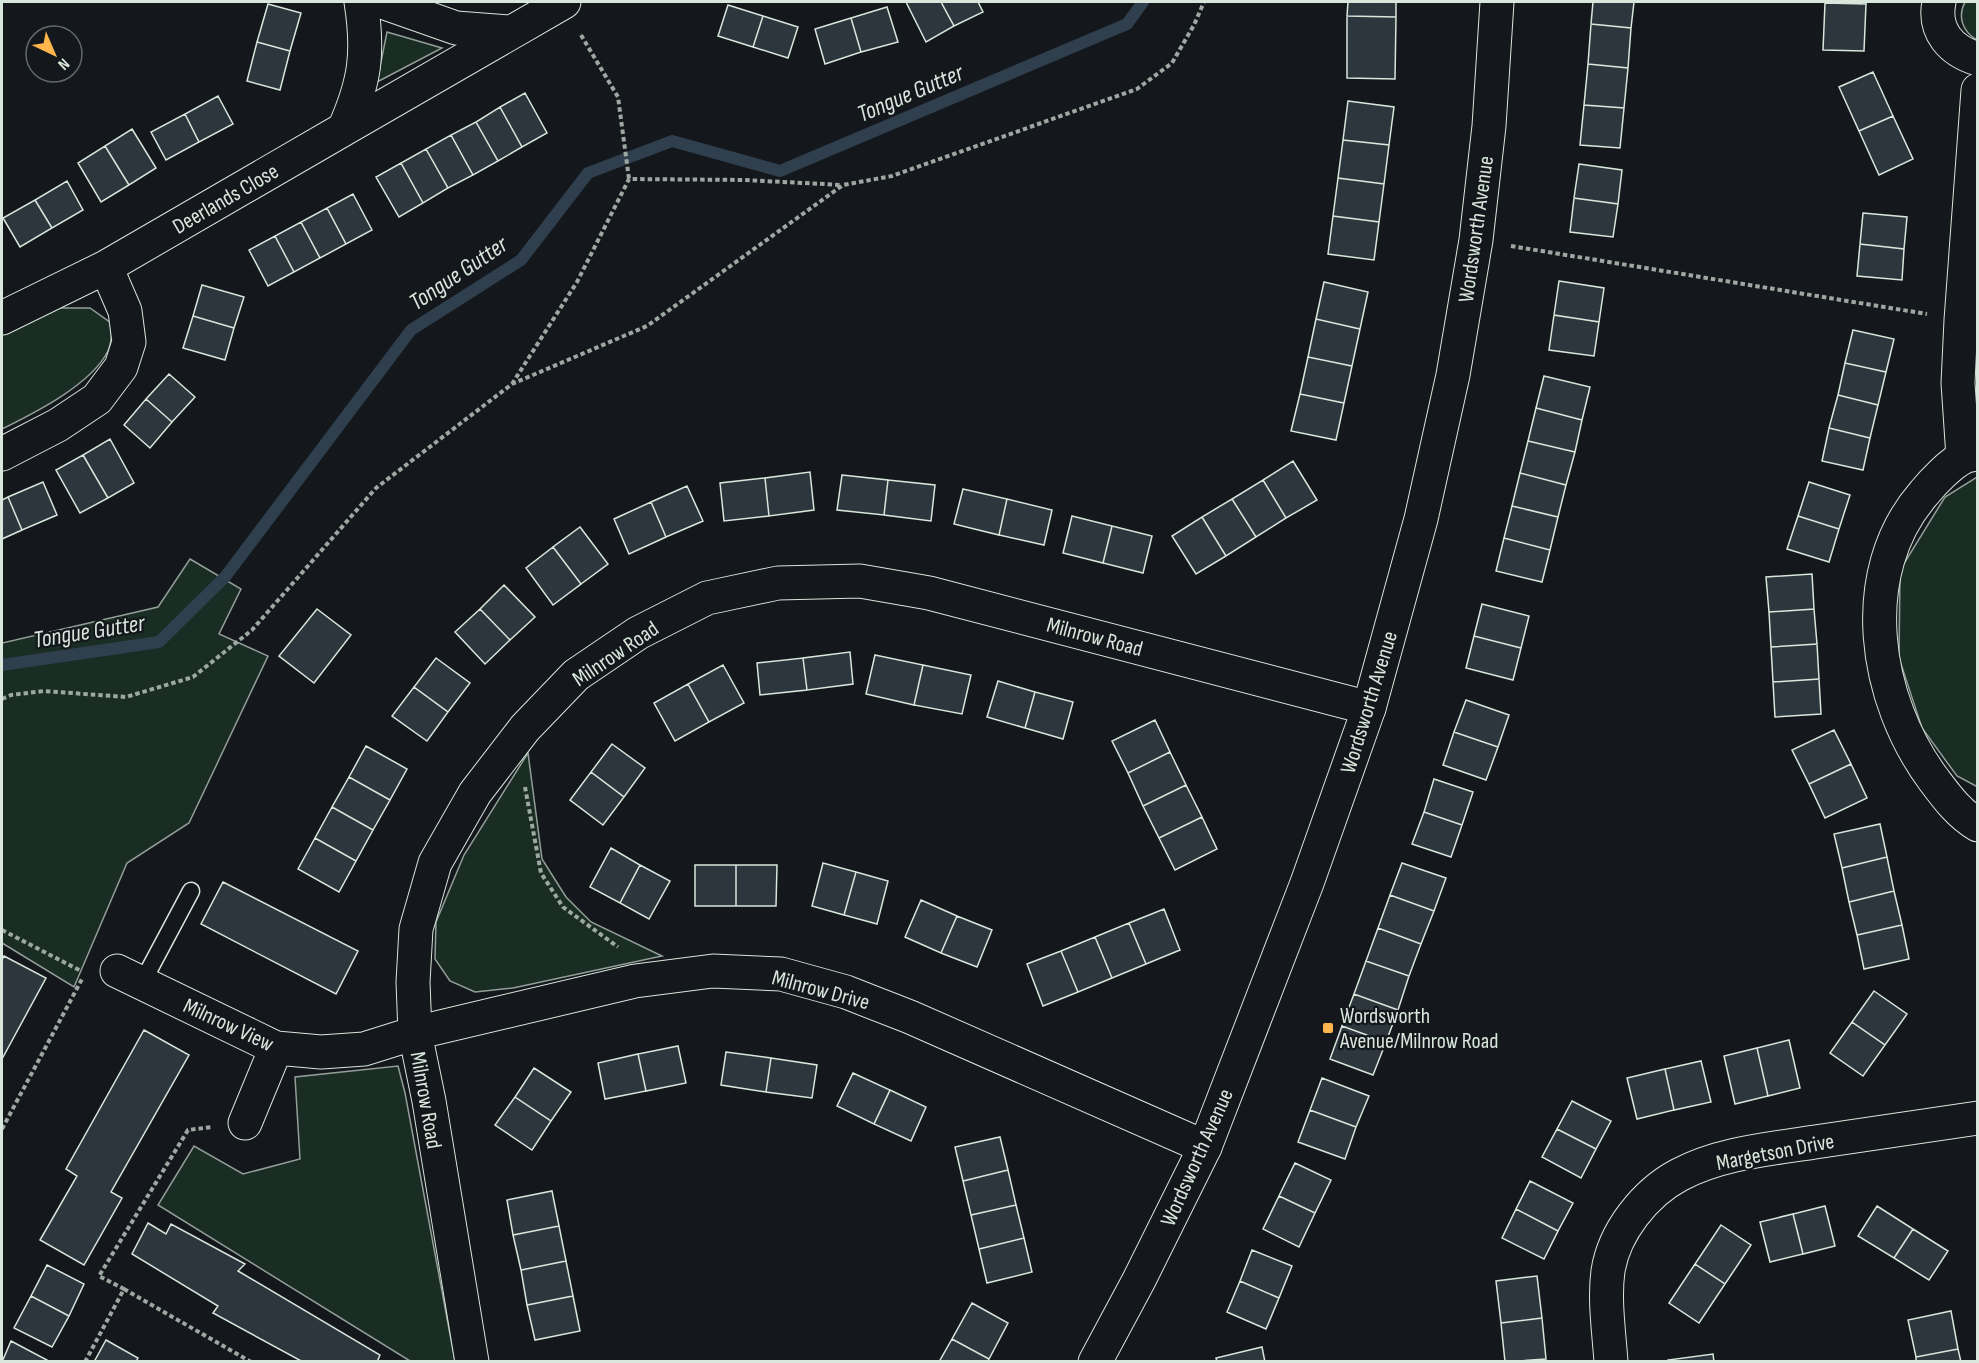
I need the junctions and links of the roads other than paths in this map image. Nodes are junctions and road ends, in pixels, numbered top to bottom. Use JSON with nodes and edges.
{"nodes":[{"id":1,"x":361,"y":2,"type":"edge"},
{"id":2,"x":382,"y":2,"type":"edge"},
{"id":3,"x":562,"y":2,"type":"edge"},
{"id":4,"x":1497,"y":2,"type":"edge"},
{"id":5,"x":1939,"y":2,"type":"edge"},
{"id":6,"x":509,"y":32,"type":"junction"},
{"id":7,"x":1977,"y":59,"type":"edge"},
{"id":8,"x":1977,"y":90,"type":"edge"},
{"id":9,"x":344,"y":129,"type":"junction"},
{"id":10,"x":106,"y":267,"type":"junction"},
{"id":11,"x":2,"y":318,"type":"edge"},
{"id":12,"x":2,"y":454,"type":"edge"},
{"id":13,"x":1970,"y":456,"type":"edge"},
{"id":14,"x":1369,"y":708,"type":"junction"},
{"id":15,"x":1977,"y":825,"type":"edge"},
{"id":16,"x":191,"y":891,"type":"dead end"},
{"id":17,"x":130,"y":977,"type":"joint"},
{"id":18,"x":415,"y":1034,"type":"junction"},
{"id":19,"x":276,"y":1048,"type":"junction"},
{"id":20,"x":1977,"y":1118,"type":"edge"},
{"id":21,"x":245,"y":1123,"type":"road end"},
{"id":22,"x":1205,"y":1147,"type":"junction"},
{"id":23,"x":472,"y":1362,"type":"edge"},
{"id":24,"x":1095,"y":1362,"type":"edge"},
{"id":25,"x":1611,"y":1362,"type":"edge"}],
"edges":[{"from":1,"to":9,"type":"street"},
{"from":2,"to":6,"type":"street"},
{"from":3,"to":6,"type":"street","name":"Deerlands Close"},
{"from":4,"to":14,"type":"street","name":"Wordsworth Avenue"},
{"from":5,"to":7,"type":"street"},
{"from":6,"to":9,"type":"street","name":"Deerlands Close"},
{"from":8,"to":13,"type":"street"},
{"from":9,"to":10,"type":"street","name":"Deerlands Close"},
{"from":10,"to":11,"type":"street","name":"Deerlands Close"},
{"from":10,"to":12,"type":"street"},
{"from":13,"to":15,"type":"street"},
{"from":14,"to":18,"type":"street","name":"Milnrow Road"},
{"from":14,"to":22,"type":"street","name":"Wordsworth Avenue"},
{"from":16,"to":17,"type":"lane"},
{"from":17,"to":19,"type":"street","name":"Milnrow View"},
{"from":18,"to":19,"type":"street","name":"Milnrow View"},
{"from":18,"to":22,"type":"street","name":"Milnrow Drive"},
{"from":18,"to":23,"type":"street","name":"Milnrow Road"},
{"from":19,"to":21,"type":"street"},
{"from":20,"to":25,"type":"street","name":"Margetson Drive"},
{"from":22,"to":24,"type":"street","name":"Wordsworth Avenue"}]}
